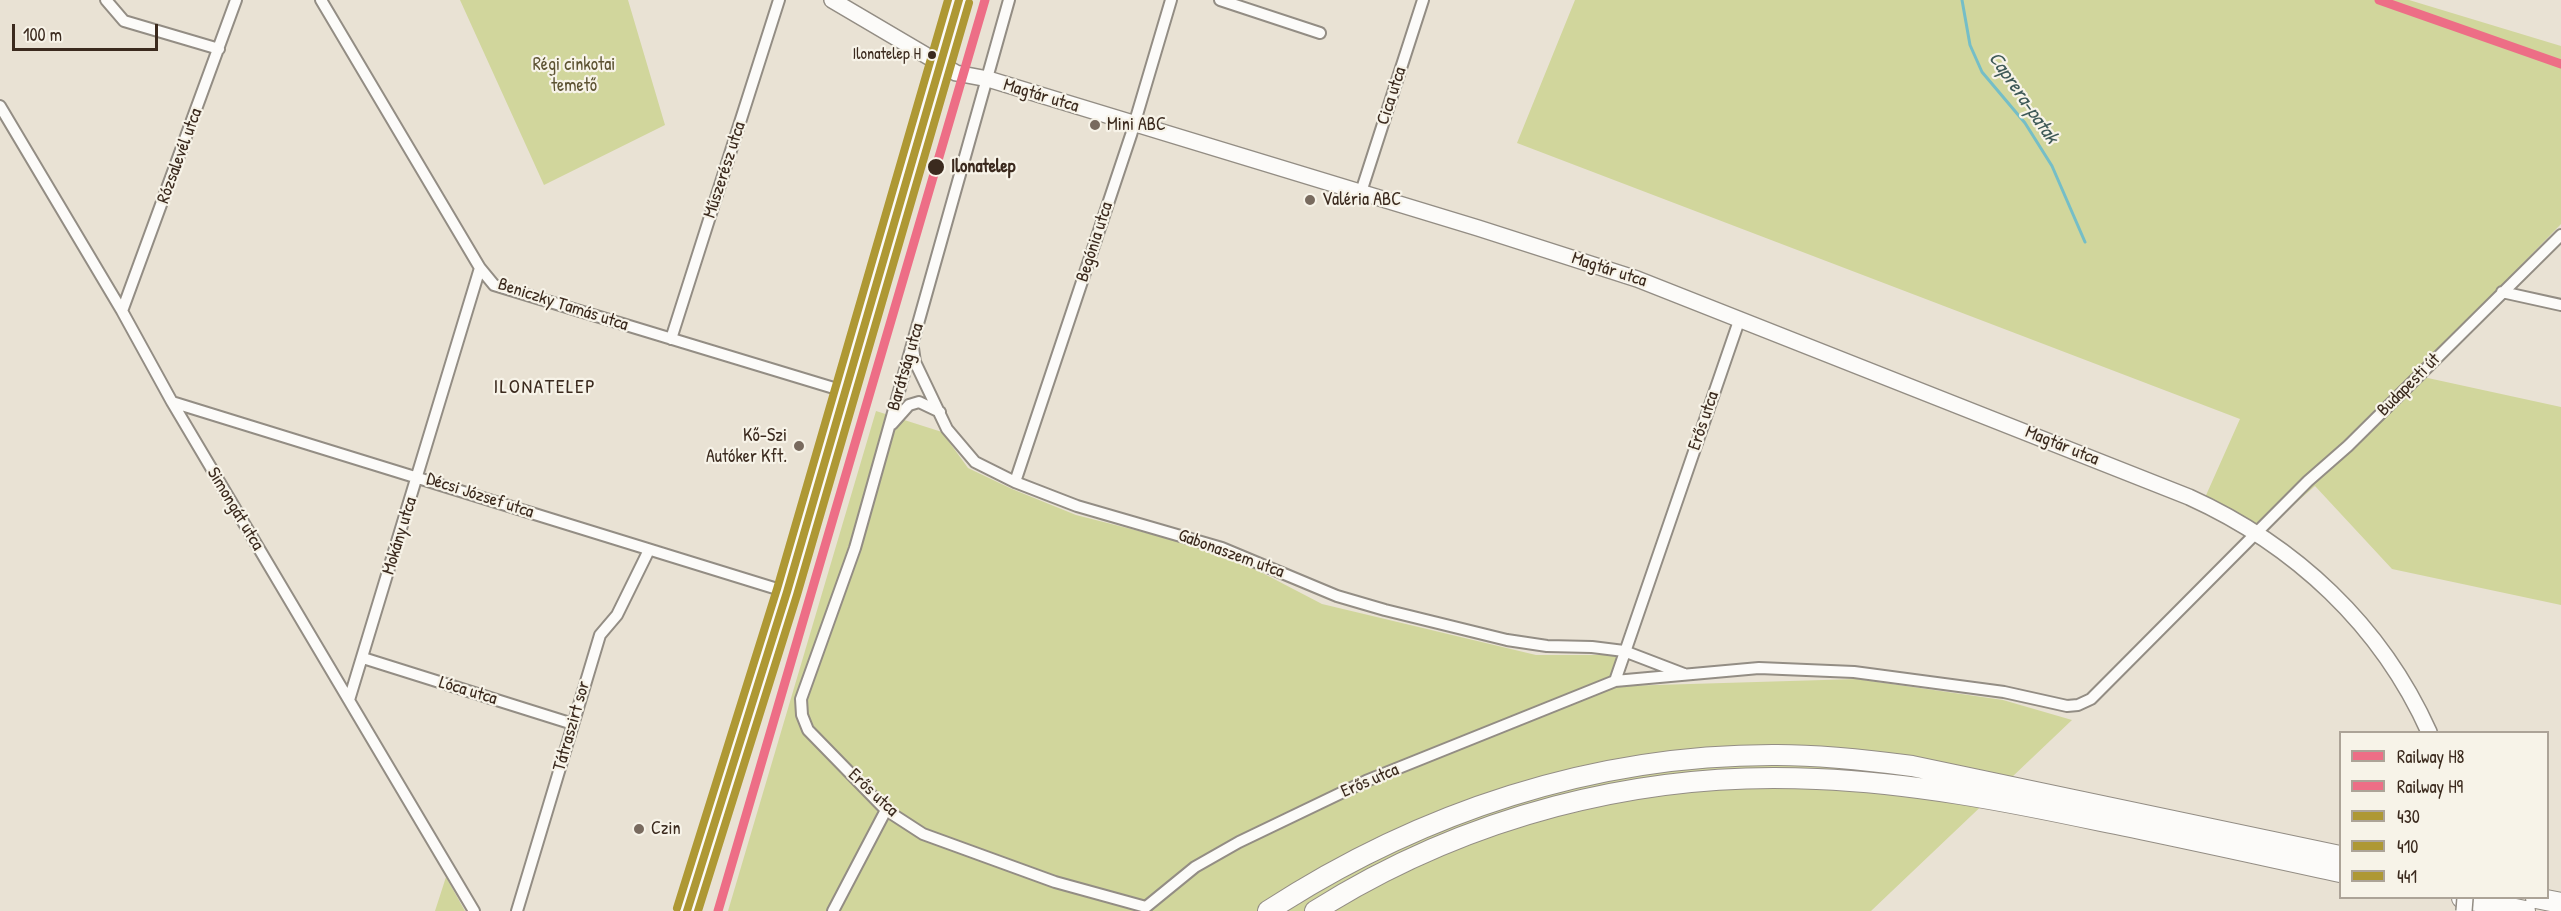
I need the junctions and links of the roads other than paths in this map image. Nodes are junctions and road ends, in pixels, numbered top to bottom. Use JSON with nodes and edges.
{"nodes":[{"id":1,"x":106,"y":0,"type":"edge"},
{"id":2,"x":236,"y":0,"type":"edge"},
{"id":3,"x":321,"y":0,"type":"edge"},
{"id":4,"x":778,"y":0,"type":"edge"},
{"id":5,"x":832,"y":0,"type":"edge"},
{"id":6,"x":959,"y":0,"type":"edge"},
{"id":7,"x":1009,"y":0,"type":"edge"},
{"id":8,"x":1171,"y":0,"type":"edge"},
{"id":9,"x":1220,"y":0,"type":"edge"},
{"id":10,"x":1423,"y":0,"type":"edge"},
{"id":11,"x":1320,"y":33,"type":"dead end"},
{"id":12,"x":219,"y":49,"type":"junction"},
{"id":13,"x":941,"y":64,"type":"junction"},
{"id":14,"x":988,"y":79,"type":"junction"},
{"id":15,"x":0,"y":106,"type":"edge"},
{"id":16,"x":1133,"y":123,"type":"junction"},
{"id":17,"x":1361,"y":192,"type":"junction"},
{"id":18,"x":2561,"y":235,"type":"edge"},
{"id":19,"x":480,"y":268,"type":"junction"},
{"id":20,"x":2502,"y":292,"type":"junction"},
{"id":21,"x":2561,"y":305,"type":"edge"},
{"id":22,"x":122,"y":311,"type":"junction"},
{"id":23,"x":1740,"y":318,"type":"junction"},
{"id":24,"x":671,"y":339,"type":"junction"},
{"id":25,"x":912,"y":345,"type":"junction"},
{"id":26,"x":847,"y":392,"type":"junction"},
{"id":27,"x":172,"y":402,"type":"junction"},
{"id":28,"x":940,"y":412,"type":"junction"},
{"id":29,"x":888,"y":429,"type":"junction"},
{"id":30,"x":418,"y":476,"type":"junction"},
{"id":31,"x":1015,"y":482,"type":"junction"},
{"id":32,"x":2257,"y":533,"type":"junction"},
{"id":33,"x":649,"y":550,"type":"junction"},
{"id":34,"x":787,"y":592,"type":"junction"},
{"id":35,"x":1624,"y":651,"type":"junction"},
{"id":36,"x":363,"y":658,"type":"junction"},
{"id":37,"x":1686,"y":675,"type":"junction"},
{"id":38,"x":1615,"y":681,"type":"junction"},
{"id":39,"x":349,"y":700,"type":"junction"},
{"id":40,"x":573,"y":724,"type":"junction"},
{"id":41,"x":808,"y":730,"type":"joint"},
{"id":42,"x":2428,"y":731,"type":"edge"},
{"id":43,"x":886,"y":810,"type":"junction"},
{"id":44,"x":2339,"y":855,"type":"edge"},
{"id":45,"x":2339,"y":872,"type":"edge"},
{"id":46,"x":2472,"y":899,"type":"edge"},
{"id":47,"x":2544,"y":899,"type":"edge"},
{"id":48,"x":2561,"y":903,"type":"edge"},
{"id":49,"x":474,"y":911,"type":"edge"},
{"id":50,"x":517,"y":911,"type":"edge"},
{"id":51,"x":687,"y":911,"type":"edge"},
{"id":52,"x":833,"y":911,"type":"edge"},
{"id":53,"x":1268,"y":911,"type":"edge"},
{"id":54,"x":1315,"y":911,"type":"edge"},
{"id":55,"x":2525,"y":911,"type":"edge"}],
"edges":[{"from":1,"to":12,"type":"street"},
{"from":2,"to":12,"type":"street","name":"Rózsalevél utca"},
{"from":3,"to":19,"type":"street","name":"Beniczky Tamás utca"},
{"from":4,"to":24,"type":"street","name":"Műszerész utca"},
{"from":5,"to":13,"type":"street","name":"Magtár utca"},
{"from":6,"to":13,"type":"main road"},
{"from":7,"to":14,"type":"street","name":"Barátság utca"},
{"from":8,"to":16,"type":"street","name":"Begónia utca"},
{"from":9,"to":11,"type":"street"},
{"from":10,"to":17,"type":"street","name":"Cica utca"},
{"from":12,"to":22,"type":"street","name":"Rózsalevél utca"},
{"from":13,"to":14,"type":"street","name":"Magtár utca"},
{"from":13,"to":26,"type":"main road"},
{"from":14,"to":16,"type":"street","name":"Magtár utca"},
{"from":14,"to":25,"type":"street","name":"Barátság utca"},
{"from":15,"to":22,"type":"street","name":"Simongát utca"},
{"from":16,"to":17,"type":"street","name":"Magtár utca"},
{"from":16,"to":31,"type":"street","name":"Begónia utca"},
{"from":17,"to":23,"type":"street","name":"Magtár utca"},
{"from":18,"to":20,"type":"street","name":"Budapesti út"},
{"from":19,"to":24,"type":"street","name":"Beniczky Tamás utca"},
{"from":19,"to":30,"type":"street","name":"Mokány utca"},
{"from":20,"to":21,"type":"street"},
{"from":20,"to":32,"type":"street","name":"Budapesti út"},
{"from":22,"to":27,"type":"street","name":"Simongát utca"},
{"from":23,"to":32,"type":"street","name":"Magtár utca"},
{"from":23,"to":35,"type":"street","name":"Erős utca"},
{"from":24,"to":26,"type":"street","name":"Beniczky Tamás utca"},
{"from":25,"to":28,"type":"street","name":"Gabonaszem utca"},
{"from":25,"to":29,"type":"street","name":"Barátság utca"},
{"from":26,"to":34,"type":"main road"},
{"from":27,"to":30,"type":"street","name":"Décsi József utca"},
{"from":27,"to":39,"type":"street","name":"Simongát utca"},
{"from":28,"to":29,"type":"street"},
{"from":28,"to":31,"type":"street","name":"Gabonaszem utca"},
{"from":29,"to":41,"type":"street","name":"Barátság utca"},
{"from":30,"to":33,"type":"street","name":"Décsi József utca"},
{"from":30,"to":36,"type":"street","name":"Mokány utca"},
{"from":31,"to":35,"type":"street","name":"Gabonaszem utca"},
{"from":32,"to":37,"type":"street","name":"Budapesti út"},
{"from":32,"to":42,"type":"street","name":"Magtár utca"},
{"from":33,"to":34,"type":"street","name":"Décsi József utca"},
{"from":33,"to":40,"type":"street","name":"Tátraszirt sor"},
{"from":34,"to":51,"type":"main road"},
{"from":35,"to":37,"type":"street","name":"Gabonaszem utca"},
{"from":35,"to":38,"type":"street","name":"Erős utca"},
{"from":36,"to":39,"type":"street","name":"Mokány utca"},
{"from":36,"to":40,"type":"street","name":"Lóca utca"},
{"from":37,"to":38,"type":"street","name":"Budapesti út"},
{"from":38,"to":43,"type":"street","name":"Erős utca"},
{"from":39,"to":49,"type":"street","name":"Simongát utca"},
{"from":40,"to":50,"type":"street","name":"Tátraszirt sor"},
{"from":41,"to":43,"type":"street","name":"Erős utca"},
{"from":43,"to":52,"type":"street"},
{"from":44,"to":53,"type":"highway"},
{"from":45,"to":54,"type":"highway"},
{"from":46,"to":55,"type":"highway"},
{"from":47,"to":48,"type":"highway"}]}
